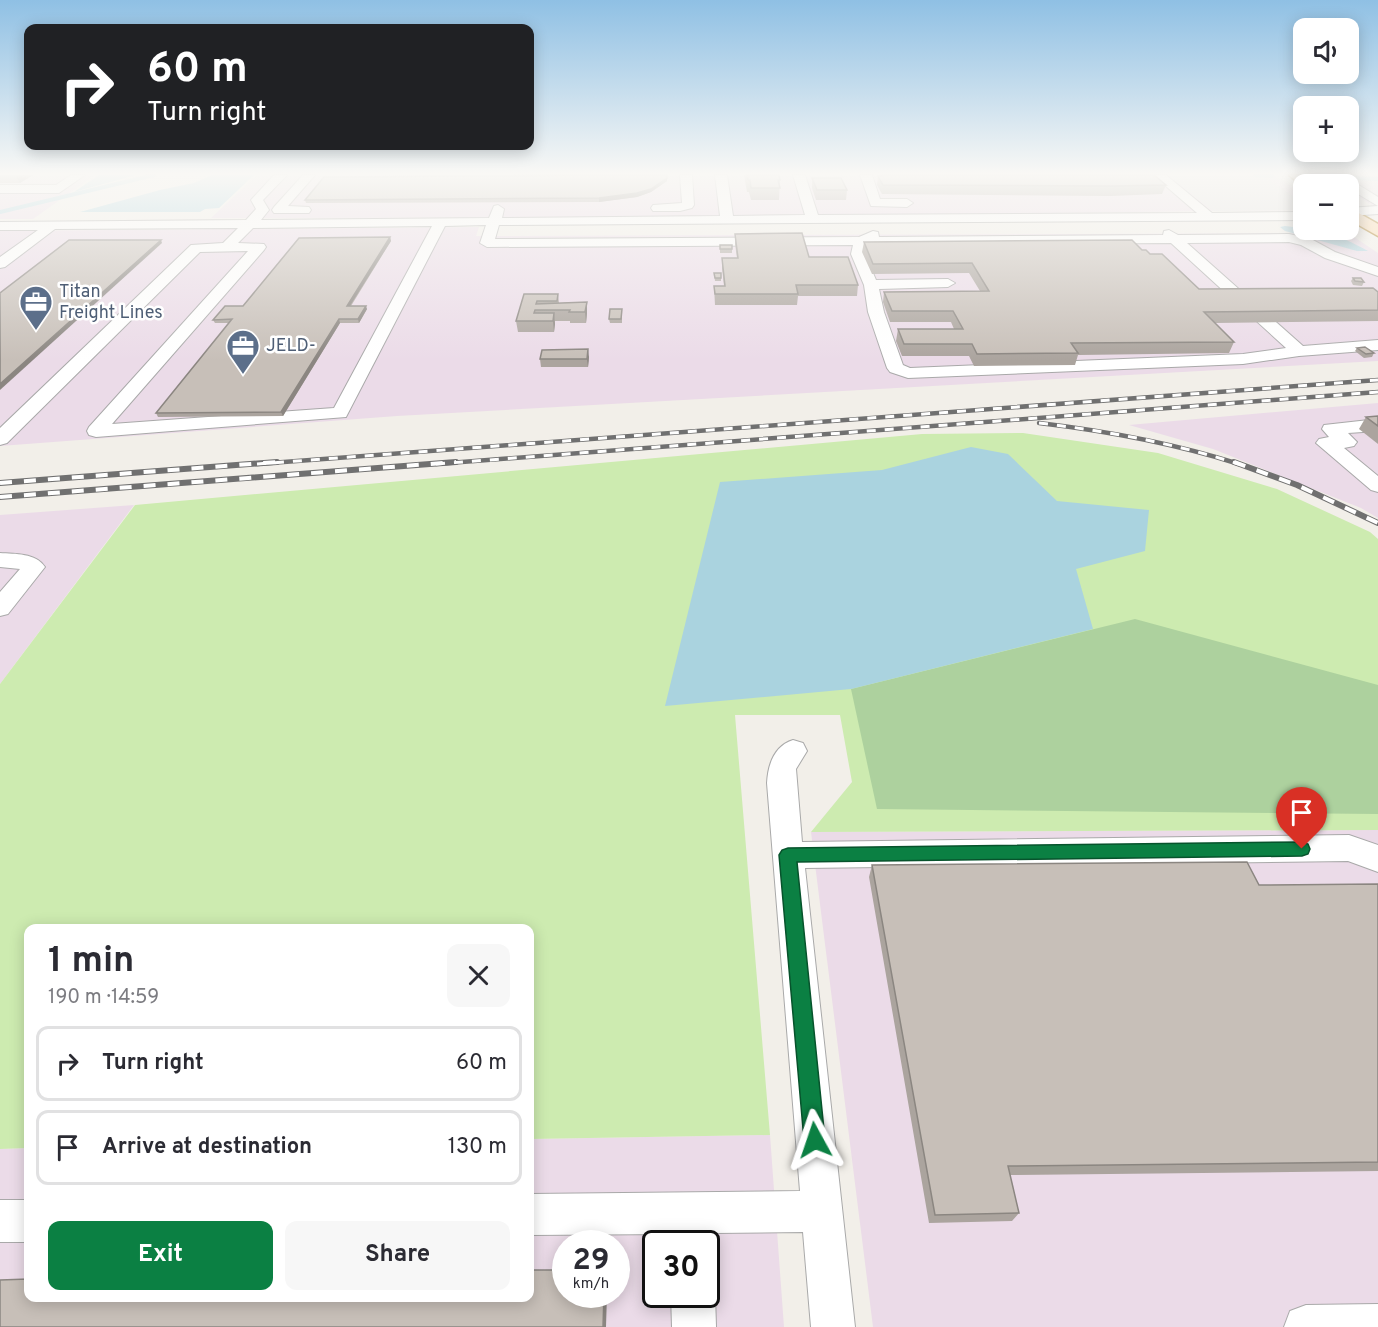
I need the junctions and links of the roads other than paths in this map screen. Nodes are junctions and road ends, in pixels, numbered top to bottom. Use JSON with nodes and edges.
{"nodes":[{"id":1,"x":237,"y":237,"type":"edge"},
{"id":2,"x":352,"y":237,"type":"edge"},
{"id":3,"x":429,"y":237,"type":"edge"},
{"id":4,"x":489,"y":237,"type":"edge"},
{"id":5,"x":628,"y":237,"type":"edge"},
{"id":6,"x":868,"y":237,"type":"edge"},
{"id":7,"x":1129,"y":237,"type":"edge"},
{"id":8,"x":1173,"y":237,"type":"edge"},
{"id":9,"x":36,"y":238,"type":"joint"},
{"id":10,"x":1175,"y":239,"type":"junction"},
{"id":11,"x":860,"y":241,"type":"junction"},
{"id":12,"x":232,"y":242,"type":"junction"},
{"id":13,"x":628,"y":249,"type":"junction"},
{"id":14,"x":689,"y":255,"type":"dead end"},
{"id":15,"x":1171,"y":256,"type":"dead end"},
{"id":16,"x":1194,"y":256,"type":"junction"},
{"id":17,"x":0,"y":264,"type":"edge"},
{"id":18,"x":1378,"y":272,"type":"edge"},
{"id":19,"x":948,"y":284,"type":"dead end"},
{"id":20,"x":871,"y":285,"type":"junction"},
{"id":21,"x":1235,"y":293,"type":"junction"},
{"id":22,"x":1210,"y":294,"type":"edge"},
{"id":23,"x":1378,"y":345,"type":"edge"},
{"id":24,"x":1299,"y":351,"type":"junction"},
{"id":25,"x":1378,"y":425,"type":"edge"},
{"id":26,"x":0,"y":440,"type":"edge"},
{"id":27,"x":1378,"y":486,"type":"edge"},
{"id":28,"x":0,"y":560,"type":"edge"},
{"id":29,"x":0,"y":608,"type":"edge"},
{"id":30,"x":793,"y":751,"type":"dead end"},
{"id":31,"x":788,"y":855,"type":"junction"},
{"id":32,"x":1378,"y":859,"type":"edge"},
{"id":33,"x":821,"y":1211,"type":"junction"},
{"id":34,"x":534,"y":1215,"type":"edge"},
{"id":35,"x":0,"y":1221,"type":"edge"},
{"id":36,"x":24,"y":1221,"type":"edge"},
{"id":37,"x":693,"y":1228,"type":"edge"},
{"id":38,"x":693,"y":1308,"type":"edge"},
{"id":39,"x":1378,"y":1326,"type":"edge"},
{"id":40,"x":694,"y":1327,"type":"edge"},
{"id":41,"x":833,"y":1327,"type":"edge"},
{"id":42,"x":1306,"y":1327,"type":"edge"}],
"edges":[{"from":1,"to":12,"type":"street"},
{"from":2,"to":12,"type":"street"},
{"from":3,"to":12,"type":"street"},
{"from":4,"to":13,"type":"street"},
{"from":5,"to":13,"type":"street"},
{"from":6,"to":11,"type":"street"},
{"from":7,"to":10,"type":"street"},
{"from":8,"to":10,"type":"street"},
{"from":9,"to":12,"type":"street"},
{"from":9,"to":17,"type":"street"},
{"from":10,"to":16,"type":"street"},
{"from":10,"to":18,"type":"street"},
{"from":11,"to":13,"type":"street"},
{"from":11,"to":20,"type":"street"},
{"from":12,"to":26,"type":"street"},
{"from":13,"to":14,"type":"street"},
{"from":15,"to":16,"type":"street"},
{"from":16,"to":21,"type":"street"},
{"from":19,"to":20,"type":"street"},
{"from":20,"to":24,"type":"street"},
{"from":21,"to":22,"type":"street"},
{"from":21,"to":24,"type":"street"},
{"from":23,"to":24,"type":"street"},
{"from":25,"to":27,"type":"street"},
{"from":28,"to":29,"type":"street"},
{"from":30,"to":31,"type":"street"},
{"from":31,"to":32,"type":"street"},
{"from":31,"to":33,"type":"street"},
{"from":33,"to":37,"type":"street"},
{"from":33,"to":41,"type":"street"},
{"from":34,"to":37,"type":"street"},
{"from":35,"to":36,"type":"street"},
{"from":38,"to":40,"type":"street"},
{"from":39,"to":42,"type":"street"}]}
